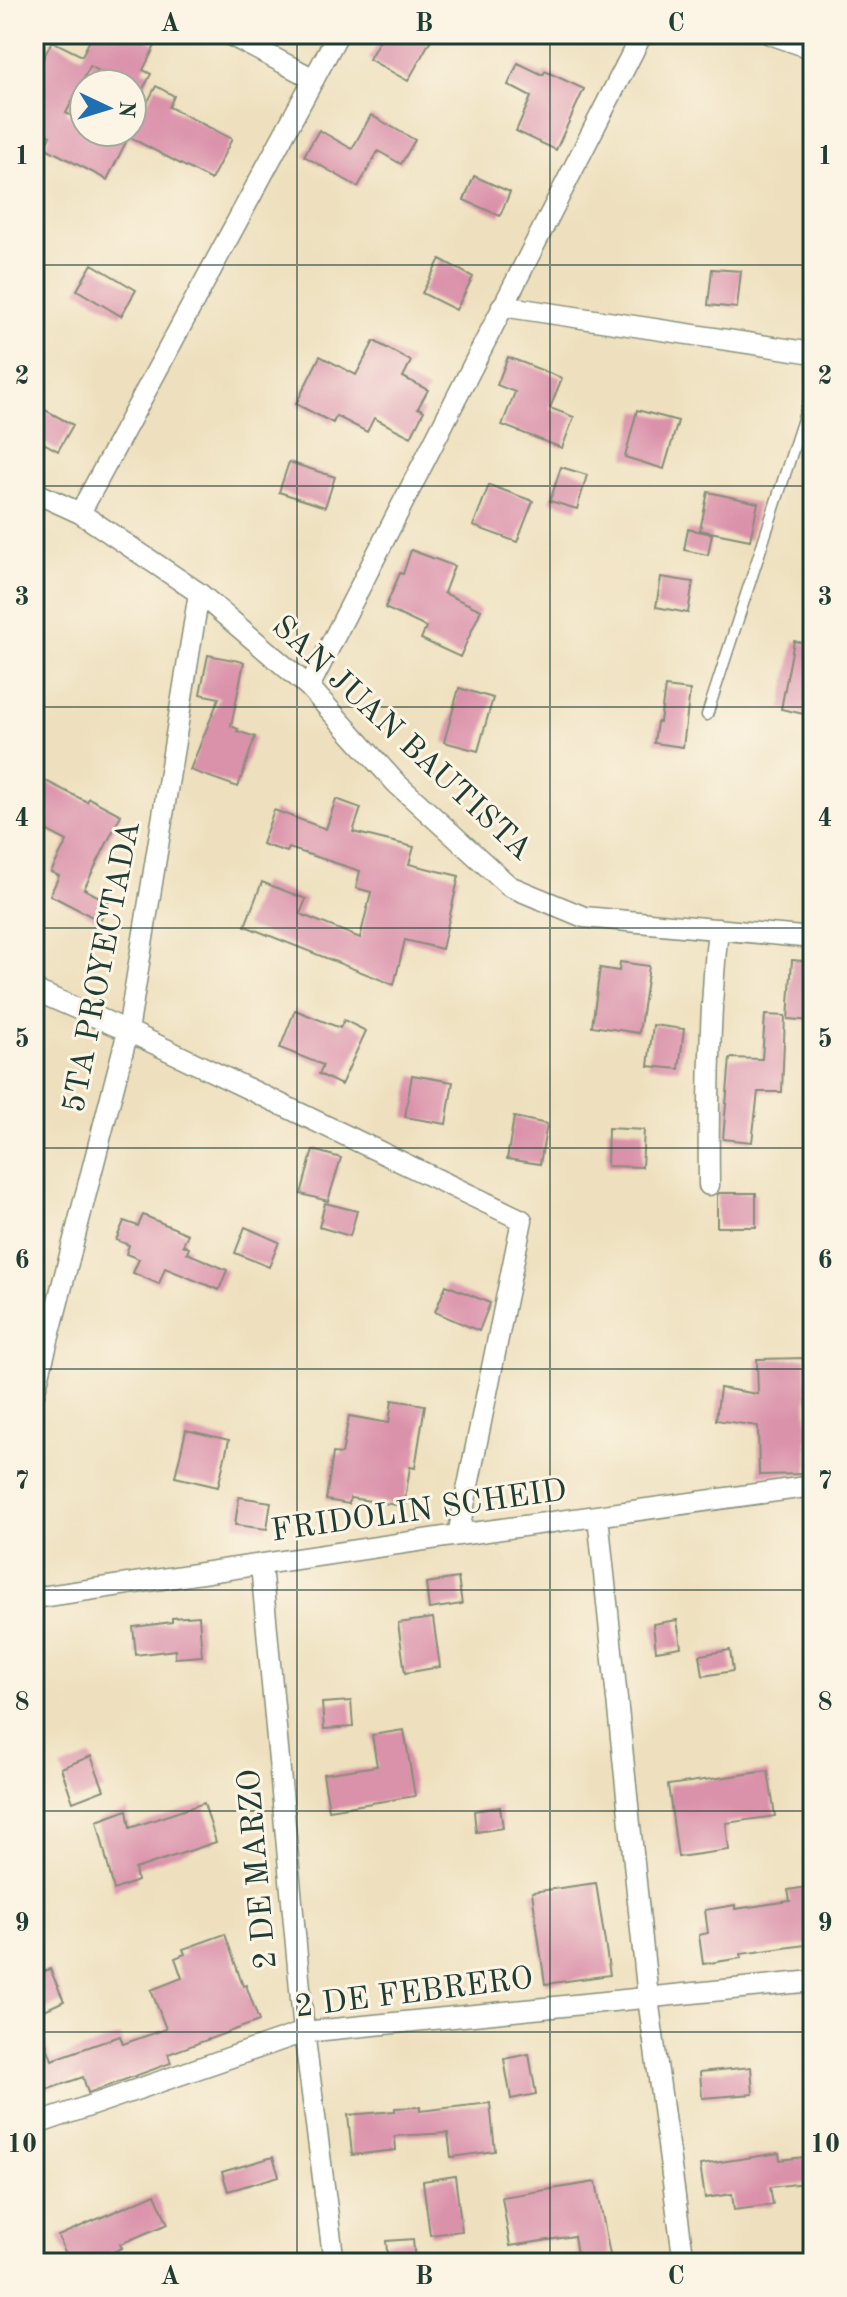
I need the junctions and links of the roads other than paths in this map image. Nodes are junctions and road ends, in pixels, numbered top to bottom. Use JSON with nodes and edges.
{"nodes":[{"id":1,"x":228,"y":34,"type":"edge"},
{"id":2,"x":338,"y":34,"type":"edge"},
{"id":3,"x":642,"y":34,"type":"edge"},
{"id":4,"x":770,"y":34,"type":"edge"},
{"id":5,"x":813,"y":49,"type":"edge"},
{"id":6,"x":314,"y":79,"type":"junction"},
{"id":7,"x":502,"y":306,"type":"junction"},
{"id":8,"x":813,"y":353,"type":"edge"},
{"id":9,"x":813,"y":388,"type":"edge"},
{"id":10,"x":34,"y":492,"type":"edge"},
{"id":11,"x":80,"y":513,"type":"junction"},
{"id":12,"x":199,"y":593,"type":"junction"},
{"id":13,"x":309,"y":687,"type":"junction"},
{"id":14,"x":707,"y":715,"type":"dead end"},
{"id":15,"x":718,"y":929,"type":"junction"},
{"id":16,"x":813,"y":938,"type":"edge"},
{"id":17,"x":34,"y":990,"type":"edge"},
{"id":18,"x":128,"y":1031,"type":"junction"},
{"id":19,"x":709,"y":1185,"type":"dead end"},
{"id":20,"x":34,"y":1394,"type":"edge"},
{"id":21,"x":813,"y":1486,"type":"edge"},
{"id":22,"x":598,"y":1516,"type":"junction"},
{"id":23,"x":458,"y":1535,"type":"junction"},
{"id":24,"x":261,"y":1565,"type":"junction"},
{"id":25,"x":34,"y":1598,"type":"edge"},
{"id":26,"x":813,"y":1981,"type":"edge"},
{"id":27,"x":648,"y":1998,"type":"junction"},
{"id":28,"x":304,"y":2032,"type":"junction"},
{"id":29,"x":34,"y":2125,"type":"edge"},
{"id":30,"x":334,"y":2263,"type":"edge"},
{"id":31,"x":684,"y":2263,"type":"edge"}],
"edges":[{"from":1,"to":6,"type":"street"},
{"from":2,"to":6,"type":"street"},
{"from":3,"to":7,"type":"street"},
{"from":4,"to":5,"type":"street"},
{"from":6,"to":11,"type":"street"},
{"from":7,"to":8,"type":"street"},
{"from":7,"to":13,"type":"street"},
{"from":9,"to":14,"type":"lane"},
{"from":10,"to":11,"type":"street","name":"SAN JUAN BAUTISTA"},
{"from":11,"to":12,"type":"street","name":"SAN JUAN BAUTISTA"},
{"from":12,"to":13,"type":"street","name":"SAN JUAN BAUTISTA"},
{"from":12,"to":18,"type":"street","name":"5TA PROYECTADA"},
{"from":13,"to":15,"type":"street","name":"SAN JUAN BAUTISTA"},
{"from":15,"to":16,"type":"street","name":"SAN JUAN BAUTISTA"},
{"from":15,"to":19,"type":"street"},
{"from":17,"to":18,"type":"street"},
{"from":18,"to":20,"type":"street","name":"5TA PROYECTADA"},
{"from":18,"to":23,"type":"street"},
{"from":21,"to":22,"type":"street","name":"FRIDOLIN SCHEID"},
{"from":22,"to":23,"type":"street","name":"FRIDOLIN SCHEID"},
{"from":22,"to":27,"type":"street"},
{"from":23,"to":24,"type":"street","name":"FRIDOLIN SCHEID"},
{"from":24,"to":25,"type":"street","name":"FRIDOLIN SCHEID"},
{"from":24,"to":28,"type":"street","name":"2 DE MARZO"},
{"from":26,"to":27,"type":"street","name":"2 DE FEBRERO"},
{"from":27,"to":28,"type":"street","name":"2 DE FEBRERO"},
{"from":27,"to":31,"type":"street"},
{"from":28,"to":29,"type":"street","name":"2 DE FEBRERO"},
{"from":28,"to":30,"type":"street","name":"2 DE MARZO"}]}
